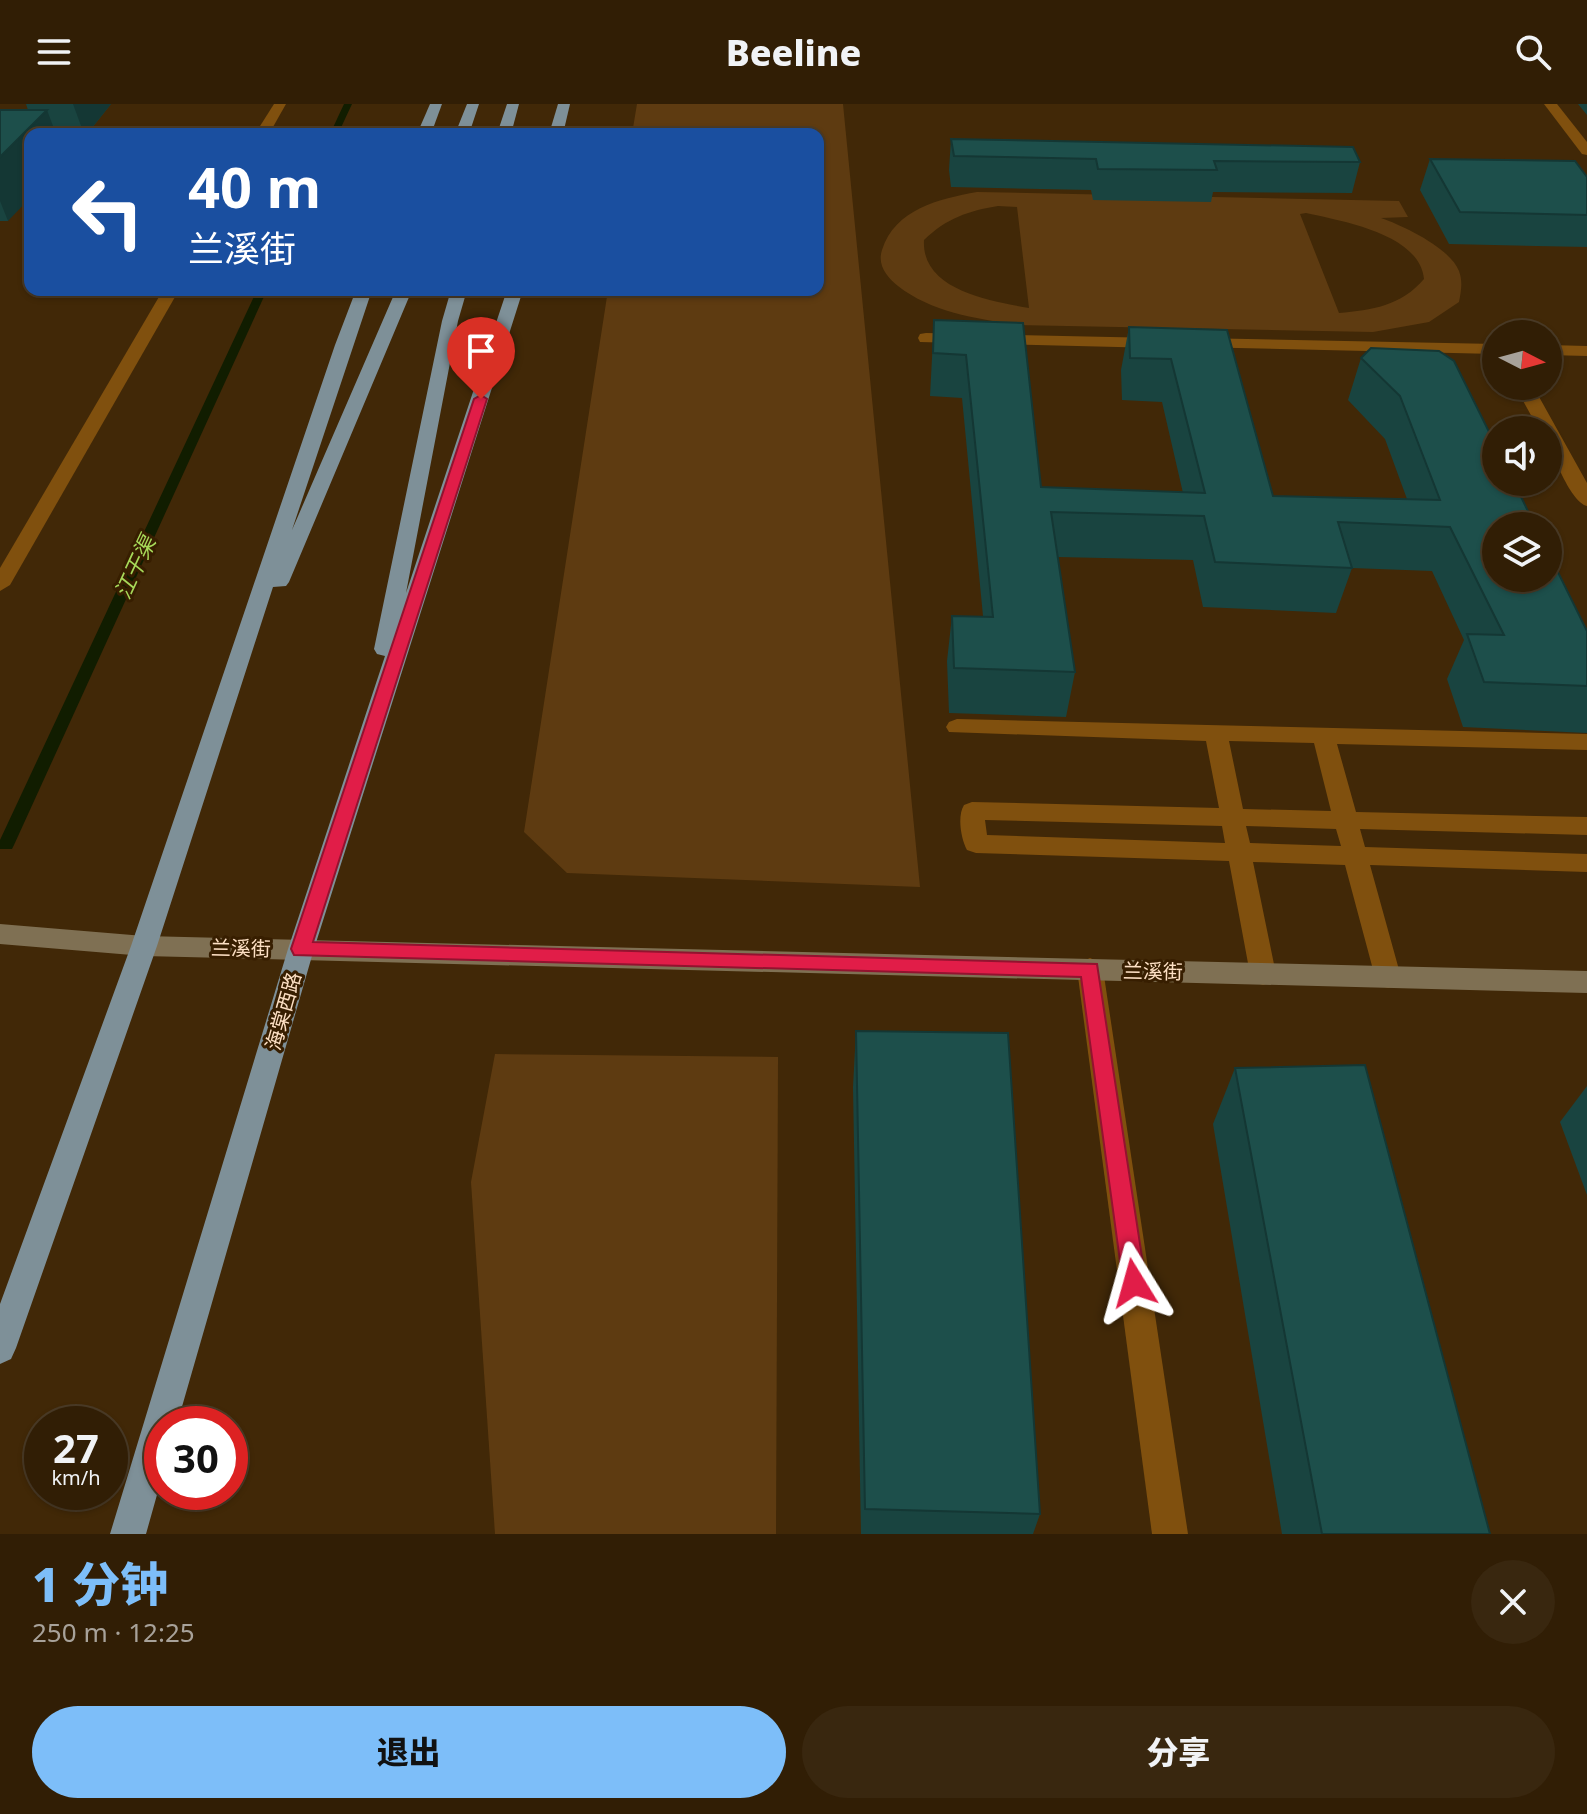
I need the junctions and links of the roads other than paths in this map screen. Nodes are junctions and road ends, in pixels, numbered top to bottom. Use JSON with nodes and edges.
{"nodes":[{"id":1,"x":280,"y":104,"type":"edge"},
{"id":2,"x":436,"y":104,"type":"edge"},
{"id":3,"x":473,"y":104,"type":"edge"},
{"id":4,"x":513,"y":104,"type":"edge"},
{"id":5,"x":564,"y":104,"type":"edge"},
{"id":6,"x":1550,"y":104,"type":"edge"},
{"id":7,"x":1567,"y":126,"type":"junction"},
{"id":8,"x":1587,"y":126,"type":"edge"},
{"id":9,"x":266,"y":128,"type":"edge"},
{"id":10,"x":426,"y":128,"type":"edge"},
{"id":11,"x":464,"y":128,"type":"edge"},
{"id":12,"x":506,"y":128,"type":"edge"},
{"id":13,"x":558,"y":128,"type":"edge"},
{"id":14,"x":1587,"y":151,"type":"edge"},
{"id":15,"x":168,"y":296,"type":"edge"},
{"id":16,"x":362,"y":296,"type":"edge"},
{"id":17,"x":401,"y":296,"type":"edge"},
{"id":18,"x":457,"y":296,"type":"edge"},
{"id":19,"x":512,"y":299,"type":"edge"},
{"id":20,"x":926,"y":338,"type":"dead end"},
{"id":21,"x":1482,"y":349,"type":"edge"},
{"id":22,"x":1562,"y":350,"type":"edge"},
{"id":23,"x":1587,"y":351,"type":"edge"},
{"id":24,"x":1532,"y":400,"type":"edge"},
{"id":25,"x":1587,"y":500,"type":"edge"},
{"id":26,"x":0,"y":585,"type":"edge"},
{"id":27,"x":957,"y":727,"type":"dead end"},
{"id":28,"x":1216,"y":733,"type":"junction"},
{"id":29,"x":1323,"y":735,"type":"junction"},
{"id":30,"x":213,"y":739,"type":"junction"},
{"id":31,"x":1587,"y":742,"type":"edge"},
{"id":32,"x":364,"y":758,"type":"junction"},
{"id":33,"x":1233,"y":817,"type":"junction"},
{"id":34,"x":1345,"y":820,"type":"junction"},
{"id":35,"x":1587,"y":826,"type":"edge"},
{"id":36,"x":1240,"y":852,"type":"junction"},
{"id":37,"x":1355,"y":856,"type":"junction"},
{"id":38,"x":1587,"y":863,"type":"edge"},
{"id":39,"x":0,"y":934,"type":"edge"},
{"id":40,"x":144,"y":946,"type":"junction"},
{"id":41,"x":301,"y":949,"type":"junction"},
{"id":42,"x":1090,"y":969,"type":"junction"},
{"id":43,"x":1263,"y":974,"type":"junction"},
{"id":44,"x":1388,"y":977,"type":"junction"},
{"id":45,"x":1587,"y":982,"type":"edge"},
{"id":46,"x":0,"y":1348,"type":"edge"},
{"id":47,"x":128,"y":1534,"type":"edge"},
{"id":48,"x":1170,"y":1534,"type":"edge"}],
"edges":[{"from":1,"to":9,"type":"street"},
{"from":2,"to":10,"type":"main road"},
{"from":3,"to":11,"type":"main road"},
{"from":4,"to":12,"type":"main road"},
{"from":5,"to":13,"type":"main road"},
{"from":6,"to":7,"type":"street"},
{"from":7,"to":8,"type":"street"},
{"from":7,"to":14,"type":"street"},
{"from":15,"to":26,"type":"street"},
{"from":16,"to":30,"type":"main road"},
{"from":17,"to":30,"type":"main road"},
{"from":18,"to":32,"type":"main road"},
{"from":19,"to":32,"type":"main road","name":"海棠西路"},
{"from":20,"to":21,"type":"street"},
{"from":22,"to":23,"type":"street"},
{"from":24,"to":25,"type":"street"},
{"from":27,"to":28,"type":"street"},
{"from":28,"to":29,"type":"street"},
{"from":28,"to":33,"type":"street"},
{"from":29,"to":31,"type":"street"},
{"from":29,"to":34,"type":"street"},
{"from":30,"to":40,"type":"main road"},
{"from":32,"to":41,"type":"main road","name":"海棠西路"},
{"from":33,"to":34,"type":"street"},
{"from":33,"to":36,"type":"street"},
{"from":33,"to":36,"type":"street"},
{"from":34,"to":35,"type":"street"},
{"from":34,"to":37,"type":"street"},
{"from":36,"to":37,"type":"street"},
{"from":36,"to":43,"type":"street"},
{"from":37,"to":38,"type":"street"},
{"from":37,"to":44,"type":"street"},
{"from":39,"to":40,"type":"street","name":"兰溪街"},
{"from":40,"to":41,"type":"street","name":"兰溪街"},
{"from":40,"to":46,"type":"main road"},
{"from":41,"to":42,"type":"street","name":"兰溪街"},
{"from":41,"to":47,"type":"main road","name":"海棠西路"},
{"from":42,"to":43,"type":"street","name":"兰溪街"},
{"from":42,"to":48,"type":"street"},
{"from":43,"to":44,"type":"street","name":"兰溪街"},
{"from":44,"to":45,"type":"street","name":"兰溪街"}]}
